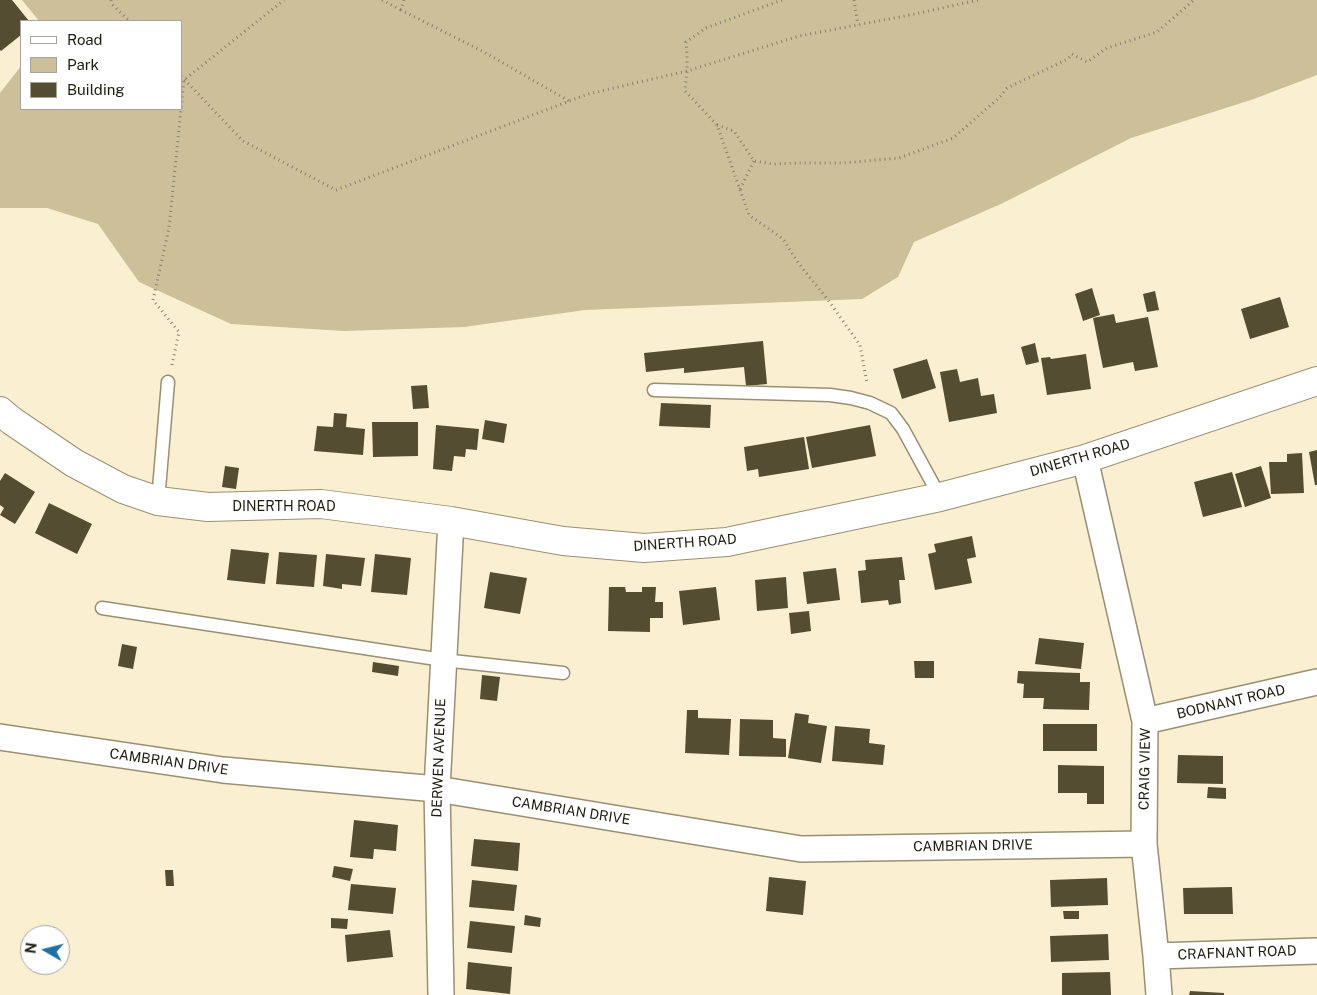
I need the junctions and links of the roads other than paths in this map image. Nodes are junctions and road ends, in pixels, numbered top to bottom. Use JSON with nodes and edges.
{"nodes":[{"id":1,"x":168,"y":382,"type":"road end"},
{"id":2,"x":1317,"y":382,"type":"edge"},
{"id":3,"x":654,"y":390,"type":"dead end"},
{"id":4,"x":0,"y":411,"type":"edge"},
{"id":5,"x":1085,"y":459,"type":"junction"},
{"id":6,"x":940,"y":497,"type":"junction"},
{"id":7,"x":158,"y":500,"type":"junction"},
{"id":8,"x":451,"y":521,"type":"junction"},
{"id":9,"x":102,"y":608,"type":"dead end"},
{"id":10,"x":443,"y":660,"type":"junction"},
{"id":11,"x":563,"y":673,"type":"dead end"},
{"id":12,"x":1317,"y":682,"type":"edge"},
{"id":13,"x":1145,"y":721,"type":"junction"},
{"id":14,"x":0,"y":737,"type":"edge"},
{"id":15,"x":436,"y":789,"type":"junction"},
{"id":16,"x":1144,"y":844,"type":"junction"},
{"id":17,"x":1317,"y":951,"type":"edge"},
{"id":18,"x":1156,"y":956,"type":"junction"},
{"id":19,"x":441,"y":995,"type":"edge"},
{"id":20,"x":1159,"y":995,"type":"edge"}],
"edges":[{"from":1,"to":7,"type":"lane"},
{"from":2,"to":5,"type":"street","name":"DINERTH ROAD"},
{"from":3,"to":6,"type":"lane"},
{"from":4,"to":7,"type":"street","name":"DINERTH ROAD"},
{"from":5,"to":6,"type":"street","name":"DINERTH ROAD"},
{"from":5,"to":13,"type":"street","name":"CRAIG VIEW"},
{"from":6,"to":8,"type":"street","name":"DINERTH ROAD"},
{"from":7,"to":8,"type":"street","name":"DINERTH ROAD"},
{"from":8,"to":10,"type":"street","name":"DERWEN AVENUE"},
{"from":9,"to":10,"type":"lane"},
{"from":10,"to":11,"type":"lane"},
{"from":10,"to":15,"type":"street","name":"DERWEN AVENUE"},
{"from":12,"to":13,"type":"street","name":"BODNANT ROAD"},
{"from":13,"to":16,"type":"street","name":"CRAIG VIEW"},
{"from":14,"to":15,"type":"street","name":"CAMBRIAN DRIVE"},
{"from":15,"to":16,"type":"street","name":"CAMBRIAN DRIVE"},
{"from":15,"to":19,"type":"street","name":"DERWEN AVENUE"},
{"from":16,"to":18,"type":"street","name":"CRAIG VIEW"},
{"from":17,"to":18,"type":"street","name":"CRAFNANT ROAD"},
{"from":18,"to":20,"type":"street","name":"CRAIG VIEW"}]}
